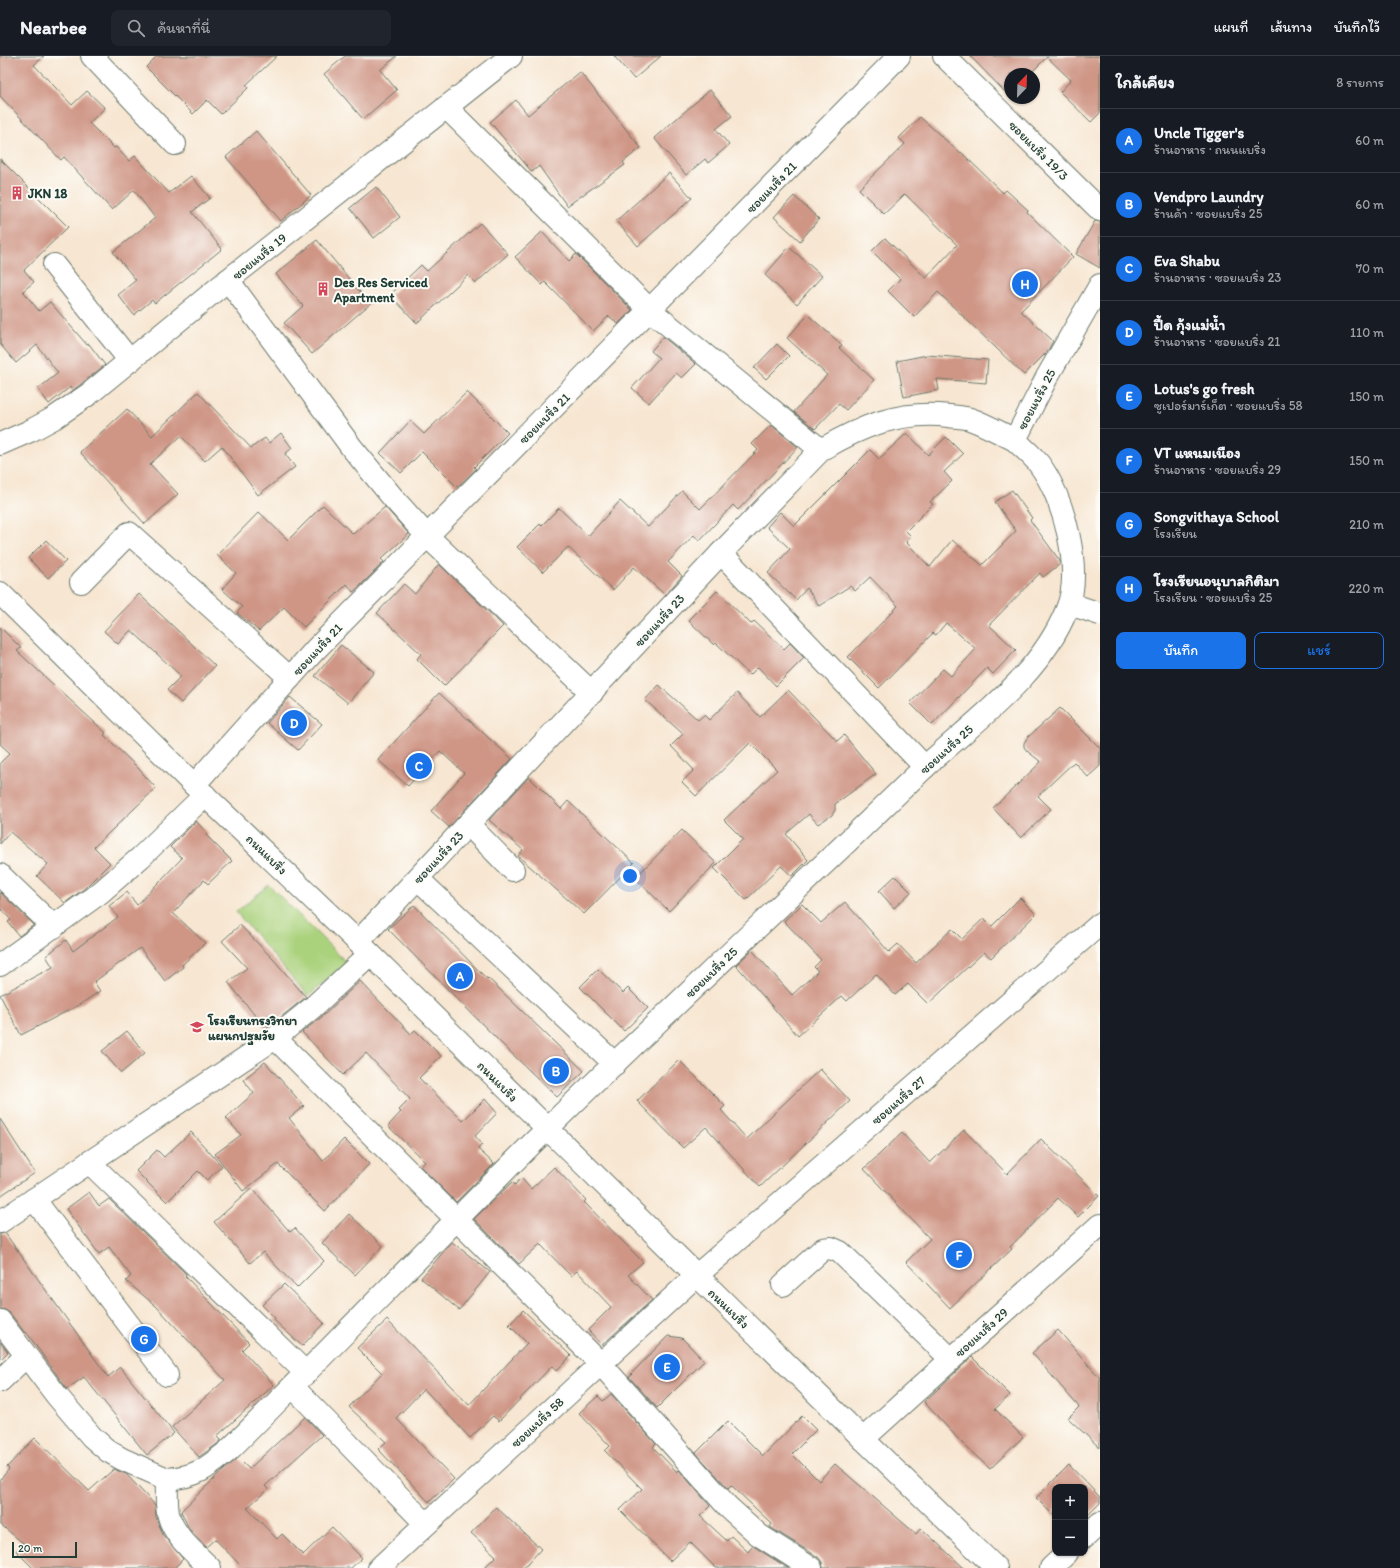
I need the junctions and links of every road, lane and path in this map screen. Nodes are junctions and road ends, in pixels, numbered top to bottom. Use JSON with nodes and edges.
{"nodes":[{"id":1,"x":92,"y":56,"type":"edge"},
{"id":2,"x":511,"y":56,"type":"edge"},
{"id":3,"x":899,"y":56,"type":"edge"},
{"id":4,"x":944,"y":56,"type":"edge"},
{"id":5,"x":446,"y":107,"type":"junction"},
{"id":6,"x":175,"y":144,"type":"dead end"},
{"id":7,"x":1100,"y":210,"type":"edge"},
{"id":8,"x":54,"y":265,"type":"dead end"},
{"id":9,"x":228,"y":280,"type":"junction"},
{"id":10,"x":1100,"y":285,"type":"edge"},
{"id":11,"x":650,"y":310,"type":"junction"},
{"id":12,"x":130,"y":361,"type":"junction"},
{"id":13,"x":1015,"y":440,"type":"junction"},
{"id":14,"x":0,"y":444,"type":"edge"},
{"id":15,"x":821,"y":450,"type":"junction"},
{"id":16,"x":427,"y":536,"type":"junction"},
{"id":17,"x":721,"y":553,"type":"junction"},
{"id":18,"x":81,"y":582,"type":"dead end"},
{"id":19,"x":0,"y":592,"type":"edge"},
{"id":20,"x":1070,"y":604,"type":"junction"},
{"id":21,"x":1100,"y":614,"type":"edge"},
{"id":22,"x":290,"y":678,"type":"junction"},
{"id":23,"x":592,"y":693,"type":"junction"},
{"id":24,"x":925,"y":767,"type":"junction"},
{"id":25,"x":200,"y":790,"type":"junction"},
{"id":26,"x":468,"y":824,"type":"junction"},
{"id":27,"x":513,"y":870,"type":"dead end"},
{"id":28,"x":0,"y":875,"type":"edge"},
{"id":29,"x":418,"y":878,"type":"junction"},
{"id":30,"x":1100,"y":924,"type":"edge"},
{"id":31,"x":54,"y":927,"type":"junction"},
{"id":32,"x":364,"y":948,"type":"junction"},
{"id":33,"x":0,"y":965,"type":"edge"},
{"id":34,"x":275,"y":1038,"type":"junction"},
{"id":35,"x":615,"y":1064,"type":"junction"},
{"id":36,"x":547,"y":1129,"type":"junction"},
{"id":37,"x":89,"y":1162,"type":"junction"},
{"id":38,"x":34,"y":1199,"type":"junction"},
{"id":39,"x":456,"y":1220,"type":"junction"},
{"id":40,"x":0,"y":1222,"type":"edge"},
{"id":41,"x":1100,"y":1225,"type":"edge"},
{"id":42,"x":696,"y":1276,"type":"junction"},
{"id":43,"x":783,"y":1285,"type":"dead end"},
{"id":44,"x":0,"y":1321,"type":"edge"},
{"id":45,"x":26,"y":1356,"type":"junction"},
{"id":46,"x":951,"y":1359,"type":"junction"},
{"id":47,"x":600,"y":1363,"type":"junction"},
{"id":48,"x":166,"y":1375,"type":"dead end"},
{"id":49,"x":299,"y":1380,"type":"junction"},
{"id":50,"x":0,"y":1381,"type":"edge"},
{"id":51,"x":863,"y":1439,"type":"junction"},
{"id":52,"x":167,"y":1479,"type":"junction"},
{"id":53,"x":1100,"y":1523,"type":"edge"},
{"id":54,"x":426,"y":1524,"type":"junction"},
{"id":55,"x":1088,"y":1534,"type":"edge"},
{"id":56,"x":1065,"y":1556,"type":"edge"},
{"id":57,"x":210,"y":1568,"type":"edge"},
{"id":58,"x":379,"y":1568,"type":"edge"},
{"id":59,"x":811,"y":1568,"type":"edge"},
{"id":60,"x":996,"y":1568,"type":"edge"},
{"id":61,"x":1051,"y":1568,"type":"edge"}],
"edges":[{"from":1,"to":6,"type":"street"},
{"from":2,"to":5,"type":"street","name":"ซอยแบริ่ง 19"},
{"from":3,"to":11,"type":"street","name":"ซอยแบริ่ง 21"},
{"from":4,"to":7,"type":"street","name":"ซอยแบริ่ง 19/3"},
{"from":5,"to":9,"type":"street","name":"ซอยแบริ่ง 19"},
{"from":5,"to":11,"type":"street"},
{"from":8,"to":12,"type":"street"},
{"from":9,"to":12,"type":"street","name":"ซอยแบริ่ง 19"},
{"from":9,"to":16,"type":"street"},
{"from":10,"to":13,"type":"street","name":"ซอยแบริ่ง 25"},
{"from":11,"to":15,"type":"street"},
{"from":11,"to":16,"type":"street","name":"ซอยแบริ่ง 21"},
{"from":12,"to":14,"type":"street","name":"ซอยแบริ่ง 19"},
{"from":13,"to":15,"type":"street","name":"ซอยแบริ่ง 23"},
{"from":13,"to":20,"type":"street","name":"ซอยแบริ่ง 25"},
{"from":15,"to":17,"type":"street","name":"ซอยแบริ่ง 23"},
{"from":16,"to":22,"type":"street","name":"ซอยแบริ่ง 21"},
{"from":16,"to":23,"type":"street"},
{"from":17,"to":23,"type":"street","name":"ซอยแบริ่ง 23"},
{"from":17,"to":24,"type":"street"},
{"from":18,"to":22,"type":"street"},
{"from":19,"to":25,"type":"street","name":"ถนนแบริ่ง"},
{"from":20,"to":21,"type":"street"},
{"from":20,"to":24,"type":"street","name":"ซอยแบริ่ง 25"},
{"from":22,"to":25,"type":"street","name":"ซอยแบริ่ง 21"},
{"from":23,"to":26,"type":"street","name":"ซอยแบริ่ง 23"},
{"from":24,"to":35,"type":"street","name":"ซอยแบริ่ง 25"},
{"from":25,"to":31,"type":"street","name":"ซอยแบริ่ง 21"},
{"from":25,"to":32,"type":"street","name":"ถนนแบริ่ง"},
{"from":26,"to":27,"type":"street"},
{"from":26,"to":29,"type":"street","name":"ซอยแบริ่ง 23"},
{"from":28,"to":31,"type":"street"},
{"from":29,"to":32,"type":"street","name":"ซอยแบริ่ง 23"},
{"from":29,"to":35,"type":"street"},
{"from":30,"to":42,"type":"street","name":"ซอยแบริ่ง 27"},
{"from":31,"to":33,"type":"street","name":"ซอยแบริ่ง 21"},
{"from":32,"to":34,"type":"street","name":"ซอยแบริ่ง 23"},
{"from":32,"to":36,"type":"street","name":"ถนนแบริ่ง"},
{"from":34,"to":37,"type":"street","name":"ซอยแบริ่ง 23"},
{"from":34,"to":39,"type":"street"},
{"from":35,"to":36,"type":"street","name":"ซอยแบริ่ง 25"},
{"from":36,"to":39,"type":"street","name":"ซอยแบริ่ง 25"},
{"from":36,"to":42,"type":"street","name":"ถนนแบริ่ง"},
{"from":37,"to":38,"type":"street","name":"ซอยแบริ่ง 23"},
{"from":37,"to":49,"type":"street"},
{"from":38,"to":40,"type":"street","name":"ซอยแบริ่ง 23"},
{"from":38,"to":48,"type":"street"},
{"from":39,"to":47,"type":"street"},
{"from":39,"to":49,"type":"street","name":"ซอยแบริ่ง 25"},
{"from":41,"to":46,"type":"street","name":"ซอยแบริ่ง 29"},
{"from":42,"to":47,"type":"street","name":"ซอยแบริ่ง 58"},
{"from":42,"to":51,"type":"street","name":"ถนนแบริ่ง"},
{"from":43,"to":46,"type":"street"},
{"from":44,"to":45,"type":"street"},
{"from":45,"to":50,"type":"street"},
{"from":45,"to":52,"type":"street"},
{"from":46,"to":51,"type":"street","name":"ซอยแบริ่ง 29"},
{"from":47,"to":54,"type":"street","name":"ซอยแบริ่ง 58"},
{"from":47,"to":59,"type":"street"},
{"from":49,"to":52,"type":"street","name":"ซอยแบริ่ง 25"},
{"from":49,"to":54,"type":"street"},
{"from":51,"to":60,"type":"street","name":"ถนนแบริ่ง"},
{"from":52,"to":57,"type":"street"},
{"from":53,"to":55,"type":"street"},
{"from":54,"to":58,"type":"street","name":"ซอยแบริ่ง 58"},
{"from":56,"to":61,"type":"street"}]}
